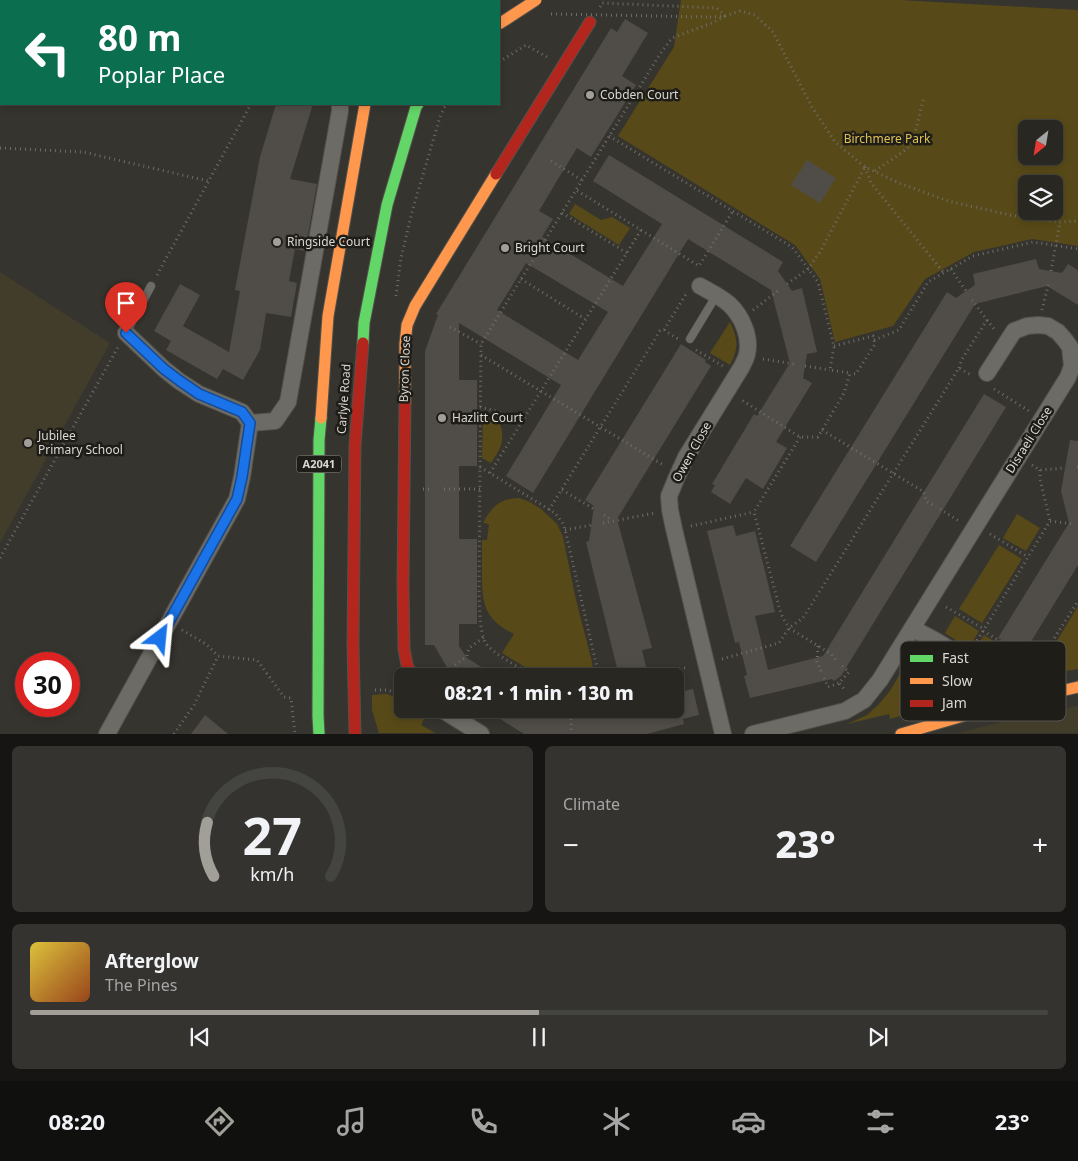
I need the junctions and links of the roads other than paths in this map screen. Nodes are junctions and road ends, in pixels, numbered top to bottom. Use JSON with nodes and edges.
{"nodes":[{"id":1,"x":536,"y":0,"type":"edge"},
{"id":2,"x":590,"y":22,"type":"dead end"},
{"id":3,"x":500,"y":23,"type":"edge"},
{"id":4,"x":340,"y":105,"type":"edge"},
{"id":5,"x":365,"y":105,"type":"edge"},
{"id":6,"x":417,"y":105,"type":"edge"},
{"id":7,"x":695,"y":283,"type":"road end"},
{"id":8,"x":151,"y":286,"type":"road end"},
{"id":9,"x":716,"y":296,"type":"junction"},
{"id":10,"x":126,"y":333,"type":"joint"},
{"id":11,"x":690,"y":339,"type":"dead end"},
{"id":12,"x":985,"y":380,"type":"road end"},
{"id":13,"x":250,"y":423,"type":"junction"},
{"id":14,"x":912,"y":628,"type":"junction"},
{"id":15,"x":904,"y":641,"type":"edge"},
{"id":16,"x":935,"y":641,"type":"edge"},
{"id":17,"x":900,"y":648,"type":"edge"},
{"id":18,"x":409,"y":668,"type":"edge"},
{"id":19,"x":455,"y":718,"type":"edge"},
{"id":20,"x":944,"y":721,"type":"edge"},
{"id":21,"x":107,"y":734,"type":"edge"},
{"id":22,"x":319,"y":734,"type":"edge"},
{"id":23,"x":355,"y":734,"type":"edge"},
{"id":24,"x":481,"y":734,"type":"edge"},
{"id":25,"x":722,"y":734,"type":"edge"},
{"id":26,"x":753,"y":734,"type":"edge"},
{"id":27,"x":901,"y":734,"type":"edge"}],
"edges":[{"from":1,"to":3,"type":"main road","bridge":true},
{"from":2,"to":18,"type":"main road","name":"Byron Close"},
{"from":4,"to":13,"type":"street"},
{"from":5,"to":22,"type":"main road","name":"Carlyle Road","number":"A2041"},
{"from":6,"to":23,"type":"main road","name":"Carlyle Road","number":"A2041"},
{"from":7,"to":9,"type":"street","name":"Owen Close"},
{"from":8,"to":10,"type":"lane"},
{"from":9,"to":11,"type":"lane"},
{"from":9,"to":25,"type":"street","name":"Owen Close"},
{"from":10,"to":13,"type":"street"},
{"from":12,"to":14,"type":"street","name":"Disraeli Close"},
{"from":13,"to":21,"type":"street"},
{"from":14,"to":15,"type":"street","name":"Disraeli Close"},
{"from":14,"to":16,"type":"street"},
{"from":17,"to":26,"type":"street","name":"Disraeli Close"},
{"from":19,"to":24,"type":"street"},
{"from":20,"to":27,"type":"main road"}]}
